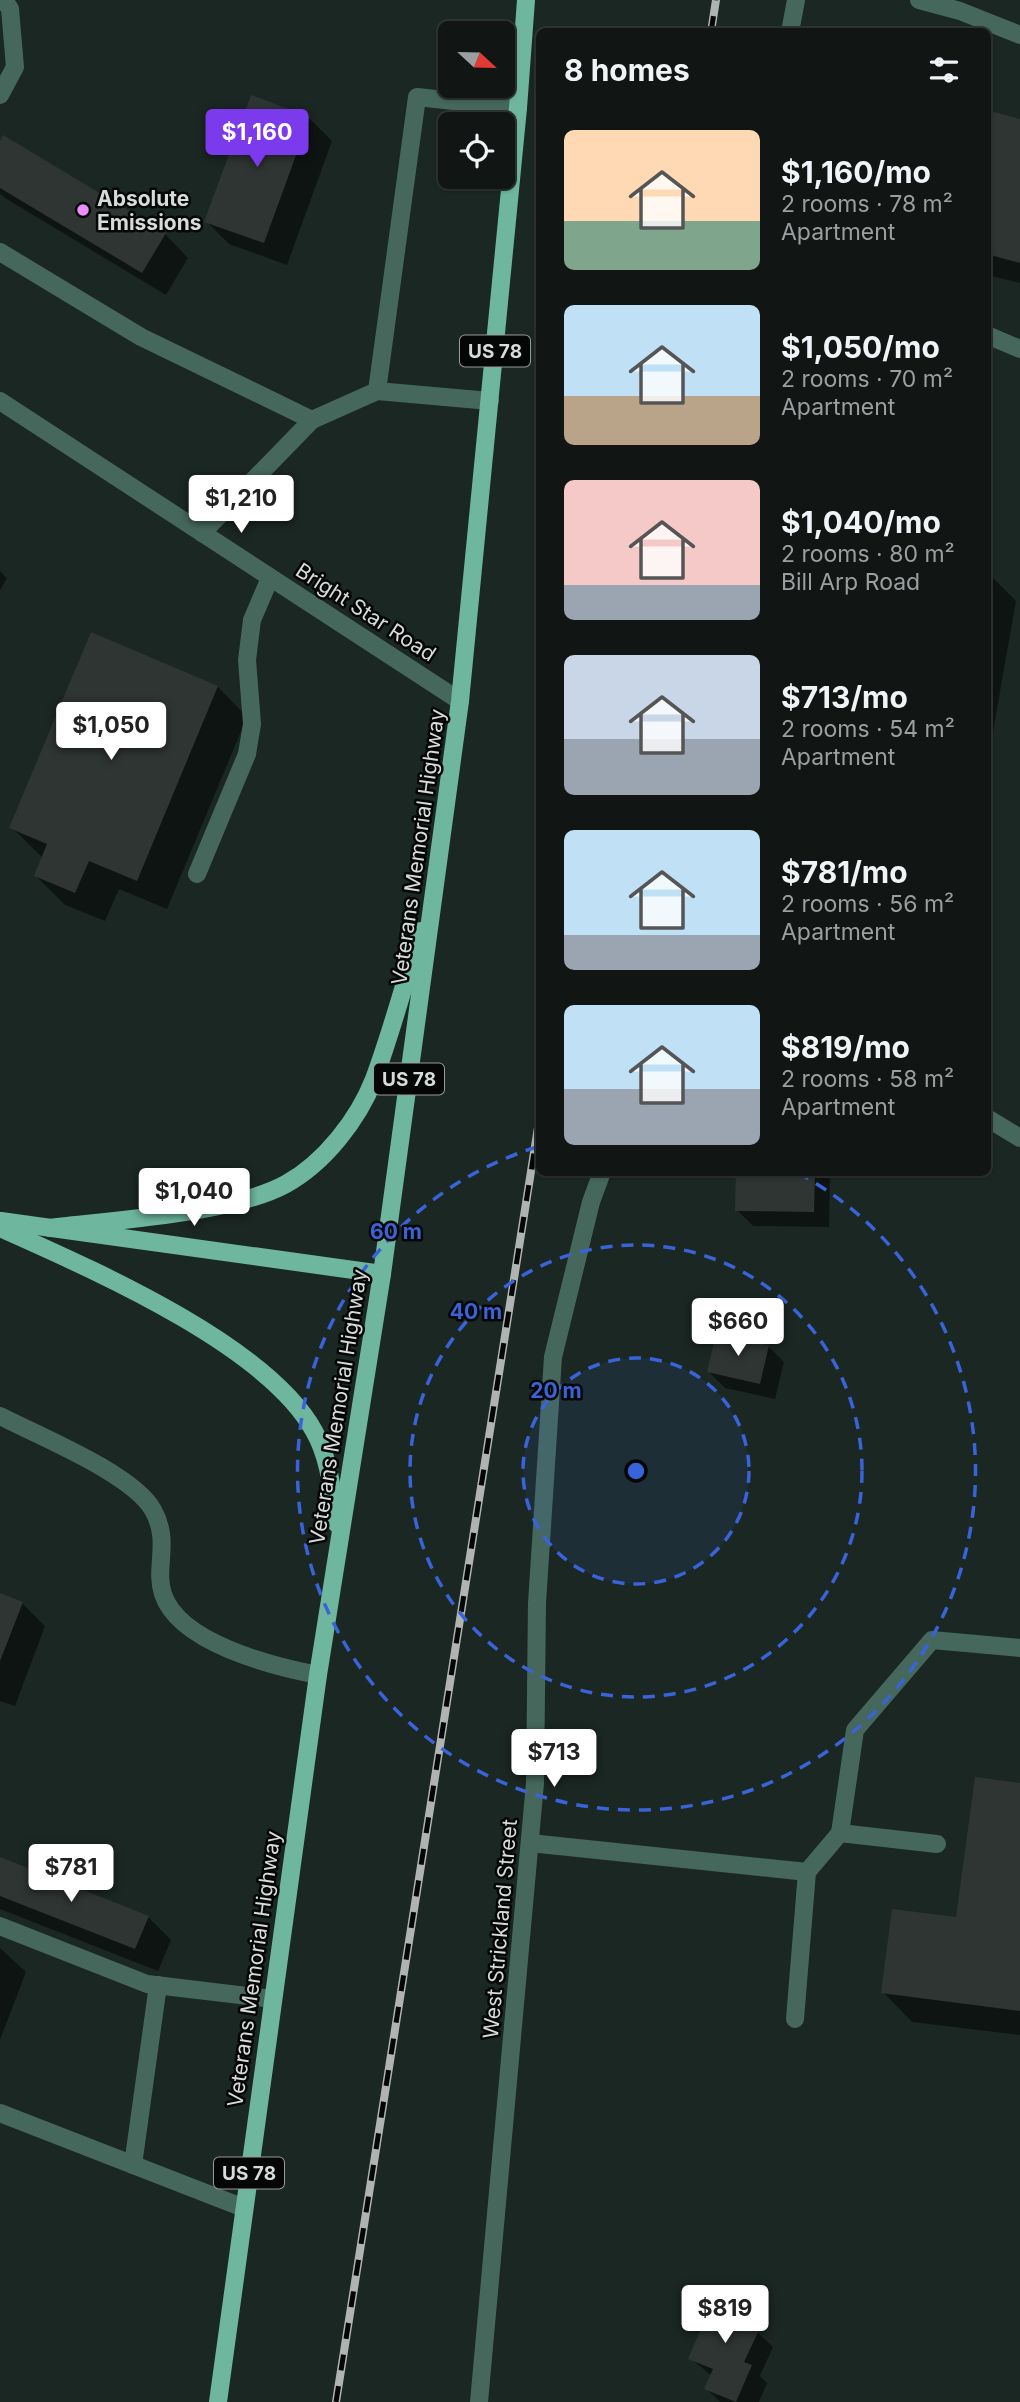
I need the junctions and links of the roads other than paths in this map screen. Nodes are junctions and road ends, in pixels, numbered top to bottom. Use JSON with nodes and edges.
{"nodes":[{"id":1,"x":4,"y":0,"type":"edge"},
{"id":2,"x":526,"y":0,"type":"edge"},
{"id":3,"x":796,"y":0,"type":"edge"},
{"id":4,"x":919,"y":0,"type":"edge"},
{"id":5,"x":791,"y":28,"type":"edge"},
{"id":6,"x":1020,"y":35,"type":"edge"},
{"id":7,"x":0,"y":95,"type":"edge"},
{"id":8,"x":518,"y":108,"type":"junction"},
{"id":9,"x":0,"y":251,"type":"edge"},
{"id":10,"x":991,"y":337,"type":"edge"},
{"id":11,"x":1020,"y":349,"type":"edge"},
{"id":12,"x":377,"y":391,"type":"junction"},
{"id":13,"x":0,"y":401,"type":"edge"},
{"id":14,"x":490,"y":401,"type":"junction"},
{"id":15,"x":312,"y":420,"type":"junction"},
{"id":16,"x":202,"y":533,"type":"junction"},
{"id":17,"x":270,"y":578,"type":"junction"},
{"id":18,"x":460,"y":701,"type":"junction"},
{"id":19,"x":197,"y":874,"type":"dead end"},
{"id":20,"x":436,"y":884,"type":"junction"},
{"id":21,"x":991,"y":1120,"type":"edge"},
{"id":22,"x":1020,"y":1138,"type":"edge"},
{"id":23,"x":601,"y":1176,"type":"edge"},
{"id":24,"x":0,"y":1221,"type":"edge"},
{"id":25,"x":0,"y":1228,"type":"edge"},
{"id":26,"x":50,"y":1228,"type":"junction"},
{"id":27,"x":382,"y":1274,"type":"junction"},
{"id":28,"x":0,"y":1416,"type":"edge"},
{"id":29,"x":339,"y":1541,"type":"junction"},
{"id":30,"x":1020,"y":1648,"type":"edge"},
{"id":31,"x":318,"y":1675,"type":"junction"},
{"id":32,"x":841,"y":1833,"type":"junction"},
{"id":33,"x":530,"y":1843,"type":"junction"},
{"id":34,"x":937,"y":1844,"type":"dead end"},
{"id":35,"x":807,"y":1872,"type":"junction"},
{"id":36,"x":0,"y":1926,"type":"edge"},
{"id":37,"x":158,"y":1985,"type":"junction"},
{"id":38,"x":273,"y":1998,"type":"junction"},
{"id":39,"x":795,"y":2019,"type":"dead end"},
{"id":40,"x":0,"y":2113,"type":"edge"},
{"id":41,"x":133,"y":2165,"type":"junction"},
{"id":42,"x":244,"y":2208,"type":"junction"},
{"id":43,"x":218,"y":2402,"type":"edge"},
{"id":44,"x":479,"y":2402,"type":"edge"}],
"edges":[{"from":1,"to":7,"type":"street"},
{"from":2,"to":8,"type":"main road","name":"Veterans Memorial Highway","number":"US 78"},
{"from":3,"to":5,"type":"street"},
{"from":4,"to":6,"type":"street"},
{"from":8,"to":12,"type":"street"},
{"from":8,"to":14,"type":"main road","name":"Veterans Memorial Highway","number":"US 78"},
{"from":9,"to":15,"type":"street"},
{"from":10,"to":11,"type":"street"},
{"from":12,"to":14,"type":"street"},
{"from":12,"to":15,"type":"street"},
{"from":13,"to":16,"type":"street","name":"Bright Star Road"},
{"from":14,"to":18,"type":"main road","name":"Veterans Memorial Highway","number":"US 78"},
{"from":15,"to":16,"type":"street"},
{"from":16,"to":17,"type":"street","name":"Bright Star Road"},
{"from":17,"to":18,"type":"street","name":"Bright Star Road"},
{"from":17,"to":19,"type":"street"},
{"from":18,"to":20,"type":"main road","name":"Veterans Memorial Highway","number":"US 78"},
{"from":20,"to":26,"type":"main road"},
{"from":20,"to":27,"type":"main road","name":"Veterans Memorial Highway","number":"US 78"},
{"from":21,"to":22,"type":"street"},
{"from":23,"to":33,"type":"street","name":"West Strickland Street"},
{"from":24,"to":26,"type":"main road"},
{"from":25,"to":29,"type":"main road"},
{"from":26,"to":27,"type":"main road"},
{"from":27,"to":29,"type":"main road","name":"Veterans Memorial Highway","number":"US 78"},
{"from":28,"to":31,"type":"street"},
{"from":29,"to":31,"type":"main road","name":"Veterans Memorial Highway","number":"US 78"},
{"from":30,"to":32,"type":"street"},
{"from":31,"to":38,"type":"main road","name":"Veterans Memorial Highway","number":"US 78"},
{"from":32,"to":34,"type":"street"},
{"from":32,"to":35,"type":"street"},
{"from":33,"to":35,"type":"street"},
{"from":33,"to":44,"type":"street","name":"West Strickland Street"},
{"from":35,"to":39,"type":"street"},
{"from":36,"to":37,"type":"street"},
{"from":37,"to":38,"type":"street"},
{"from":37,"to":41,"type":"street"},
{"from":38,"to":42,"type":"main road","name":"Veterans Memorial Highway","number":"US 78"},
{"from":40,"to":41,"type":"street"},
{"from":41,"to":42,"type":"street"},
{"from":42,"to":43,"type":"main road","name":"Veterans Memorial Highway","number":"US 78"}]}
